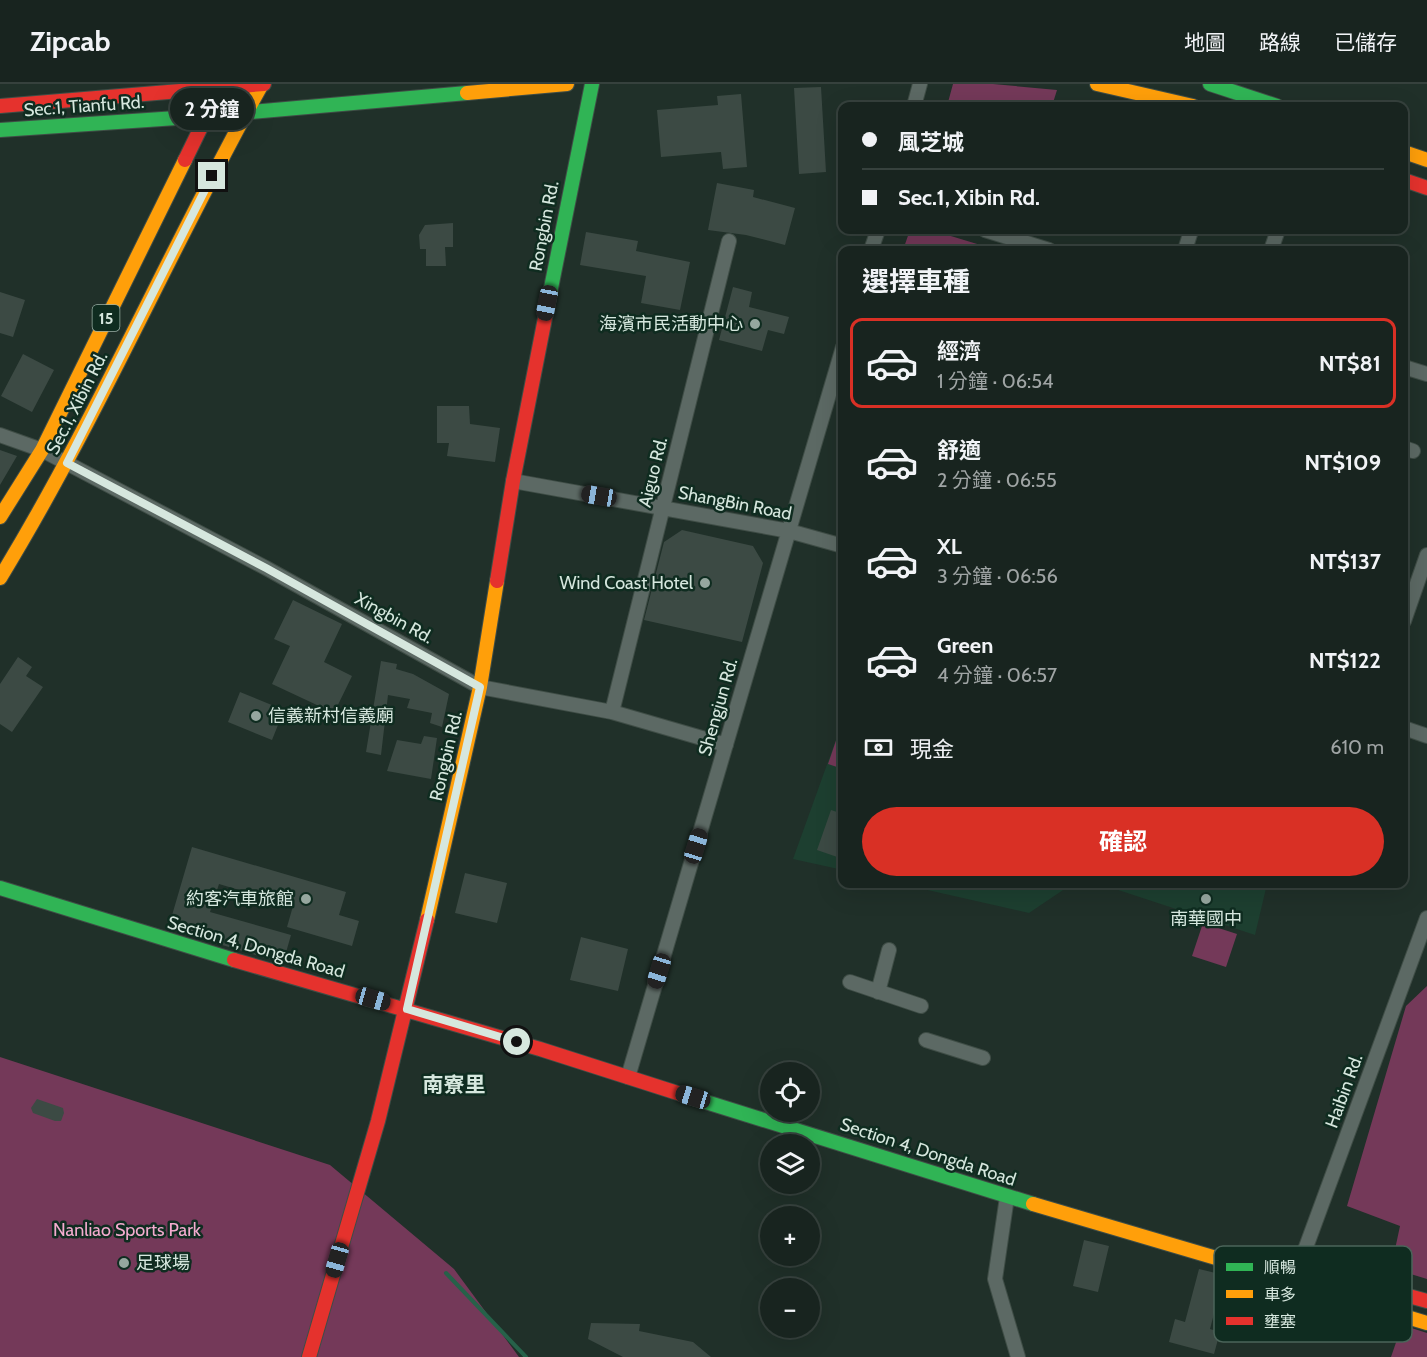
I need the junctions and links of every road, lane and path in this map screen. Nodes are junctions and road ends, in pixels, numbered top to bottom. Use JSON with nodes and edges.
{"nodes":[{"id":1,"x":262,"y":84,"type":"edge"},
{"id":2,"x":567,"y":84,"type":"edge"},
{"id":3,"x":592,"y":84,"type":"edge"},
{"id":4,"x":920,"y":84,"type":"edge"},
{"id":5,"x":1097,"y":84,"type":"edge"},
{"id":6,"x":1210,"y":84,"type":"edge"},
{"id":7,"x":222,"y":85,"type":"edge"},
{"id":8,"x":915,"y":102,"type":"edge"},
{"id":9,"x":1176,"y":102,"type":"edge"},
{"id":10,"x":1265,"y":102,"type":"edge"},
{"id":11,"x":0,"y":106,"type":"edge"},
{"id":12,"x":245,"y":113,"type":"junction"},
{"id":13,"x":206,"y":116,"type":"junction"},
{"id":14,"x":0,"y":130,"type":"edge"},
{"id":15,"x":1408,"y":153,"type":"edge"},
{"id":16,"x":1427,"y":160,"type":"edge"},
{"id":17,"x":1408,"y":181,"type":"edge"},
{"id":18,"x":1427,"y":188,"type":"edge"},
{"id":19,"x":992,"y":234,"type":"edge"},
{"id":20,"x":729,"y":242,"type":"dead end"},
{"id":21,"x":1013,"y":245,"type":"edge"},
{"id":22,"x":838,"y":364,"type":"edge"},
{"id":23,"x":1408,"y":368,"type":"edge"},
{"id":24,"x":1427,"y":374,"type":"edge"},
{"id":25,"x":0,"y":435,"type":"edge"},
{"id":26,"x":42,"y":450,"type":"junction"},
{"id":27,"x":67,"y":463,"type":"junction"},
{"id":28,"x":513,"y":481,"type":"junction"},
{"id":29,"x":663,"y":507,"type":"junction"},
{"id":30,"x":0,"y":517,"type":"edge"},
{"id":31,"x":789,"y":531,"type":"junction"},
{"id":32,"x":838,"y":545,"type":"edge"},
{"id":33,"x":1427,"y":555,"type":"edge"},
{"id":34,"x":0,"y":578,"type":"edge"},
{"id":35,"x":1408,"y":600,"type":"edge"},
{"id":36,"x":480,"y":687,"type":"junction"},
{"id":37,"x":612,"y":712,"type":"junction"},
{"id":38,"x":1408,"y":729,"type":"edge"},
{"id":39,"x":1427,"y":735,"type":"edge"},
{"id":40,"x":726,"y":745,"type":"junction"},
{"id":41,"x":0,"y":888,"type":"edge"},
{"id":42,"x":1427,"y":918,"type":"edge"},
{"id":43,"x":889,"y":950,"type":"dead end"},
{"id":44,"x":850,"y":982,"type":"dead end"},
{"id":45,"x":878,"y":992,"type":"junction"},
{"id":46,"x":921,"y":1006,"type":"dead end"},
{"id":47,"x":407,"y":1009,"type":"junction"},
{"id":48,"x":926,"y":1040,"type":"dead end"},
{"id":49,"x":983,"y":1058,"type":"dead end"},
{"id":50,"x":628,"y":1077,"type":"junction"},
{"id":51,"x":1007,"y":1197,"type":"junction"},
{"id":52,"x":1306,"y":1246,"type":"edge"},
{"id":53,"x":1214,"y":1257,"type":"edge"},
{"id":54,"x":1412,"y":1297,"type":"edge"},
{"id":55,"x":1427,"y":1301,"type":"edge"},
{"id":56,"x":1412,"y":1318,"type":"edge"},
{"id":57,"x":1427,"y":1323,"type":"edge"},
{"id":58,"x":309,"y":1357,"type":"edge"},
{"id":59,"x":1018,"y":1357,"type":"edge"}],
"edges":[{"from":1,"to":7,"type":"street","name":"Sec.1, Tianfu Rd."},
{"from":1,"to":12,"type":"street","number":"15"},
{"from":2,"to":12,"type":"street","name":"Sec.1, Tianfu Rd."},
{"from":3,"to":28,"type":"street","name":"Rongbin Rd."},
{"from":4,"to":8,"type":"street"},
{"from":5,"to":9,"type":"street"},
{"from":6,"to":10,"type":"street"},
{"from":7,"to":11,"type":"street","name":"Sec.1, Tianfu Rd."},
{"from":7,"to":13,"type":"street","number":"15"},
{"from":12,"to":13,"type":"street","name":"Sec.1, Tianfu Rd."},
{"from":12,"to":27,"type":"street","name":"Sec.1, Xibin Rd.","number":"15"},
{"from":13,"to":14,"type":"street","name":"Sec.1, Tianfu Rd."},
{"from":13,"to":26,"type":"street","name":"Sec.1, Xibin Rd.","number":"15"},
{"from":15,"to":16,"type":"street"},
{"from":17,"to":18,"type":"street"},
{"from":19,"to":21,"type":"street"},
{"from":20,"to":29,"type":"street","name":"Aiguo Rd."},
{"from":22,"to":31,"type":"street","name":"Shengjun Rd."},
{"from":23,"to":24,"type":"street"},
{"from":25,"to":26,"type":"street","name":"Xingbin Rd."},
{"from":26,"to":27,"type":"street","name":"Xingbin Rd."},
{"from":26,"to":30,"type":"street","name":"Sec.1, Xibin Rd.","number":"15"},
{"from":27,"to":34,"type":"street","name":"Sec.1, Xibin Rd.","number":"15"},
{"from":27,"to":36,"type":"street","name":"Xingbin Rd."},
{"from":28,"to":29,"type":"street","name":"ShangBin Road"},
{"from":28,"to":36,"type":"street","name":"Rongbin Rd."},
{"from":29,"to":31,"type":"street","name":"ShangBin Road"},
{"from":29,"to":37,"type":"street","name":"Aiguo Rd."},
{"from":31,"to":32,"type":"street","name":"ShangBin Road"},
{"from":31,"to":40,"type":"street","name":"Shengjun Rd."},
{"from":33,"to":35,"type":"street"},
{"from":36,"to":37,"type":"street","name":"Xingbin Rd."},
{"from":36,"to":47,"type":"street","name":"Rongbin Rd."},
{"from":37,"to":40,"type":"street","name":"Xingbin Rd."},
{"from":38,"to":39,"type":"street"},
{"from":40,"to":50,"type":"street","name":"Shengjun Rd."},
{"from":41,"to":47,"type":"street","name":"Section 4, Dongda Road"},
{"from":42,"to":52,"type":"street","name":"Haibin Rd."},
{"from":43,"to":45,"type":"street"},
{"from":44,"to":45,"type":"street"},
{"from":45,"to":46,"type":"street"},
{"from":47,"to":50,"type":"street","name":"Section 4, Dongda Road"},
{"from":47,"to":58,"type":"street","name":"Rongbin Rd."},
{"from":48,"to":49,"type":"street"},
{"from":50,"to":51,"type":"street","name":"Section 4, Dongda Road"},
{"from":51,"to":53,"type":"street","name":"Section 4, Dongda Road"},
{"from":51,"to":59,"type":"street"},
{"from":54,"to":55,"type":"street","name":"Section 4, Dongda Road"},
{"from":56,"to":57,"type":"street","name":"Section 4, Dongda Road"}]}
